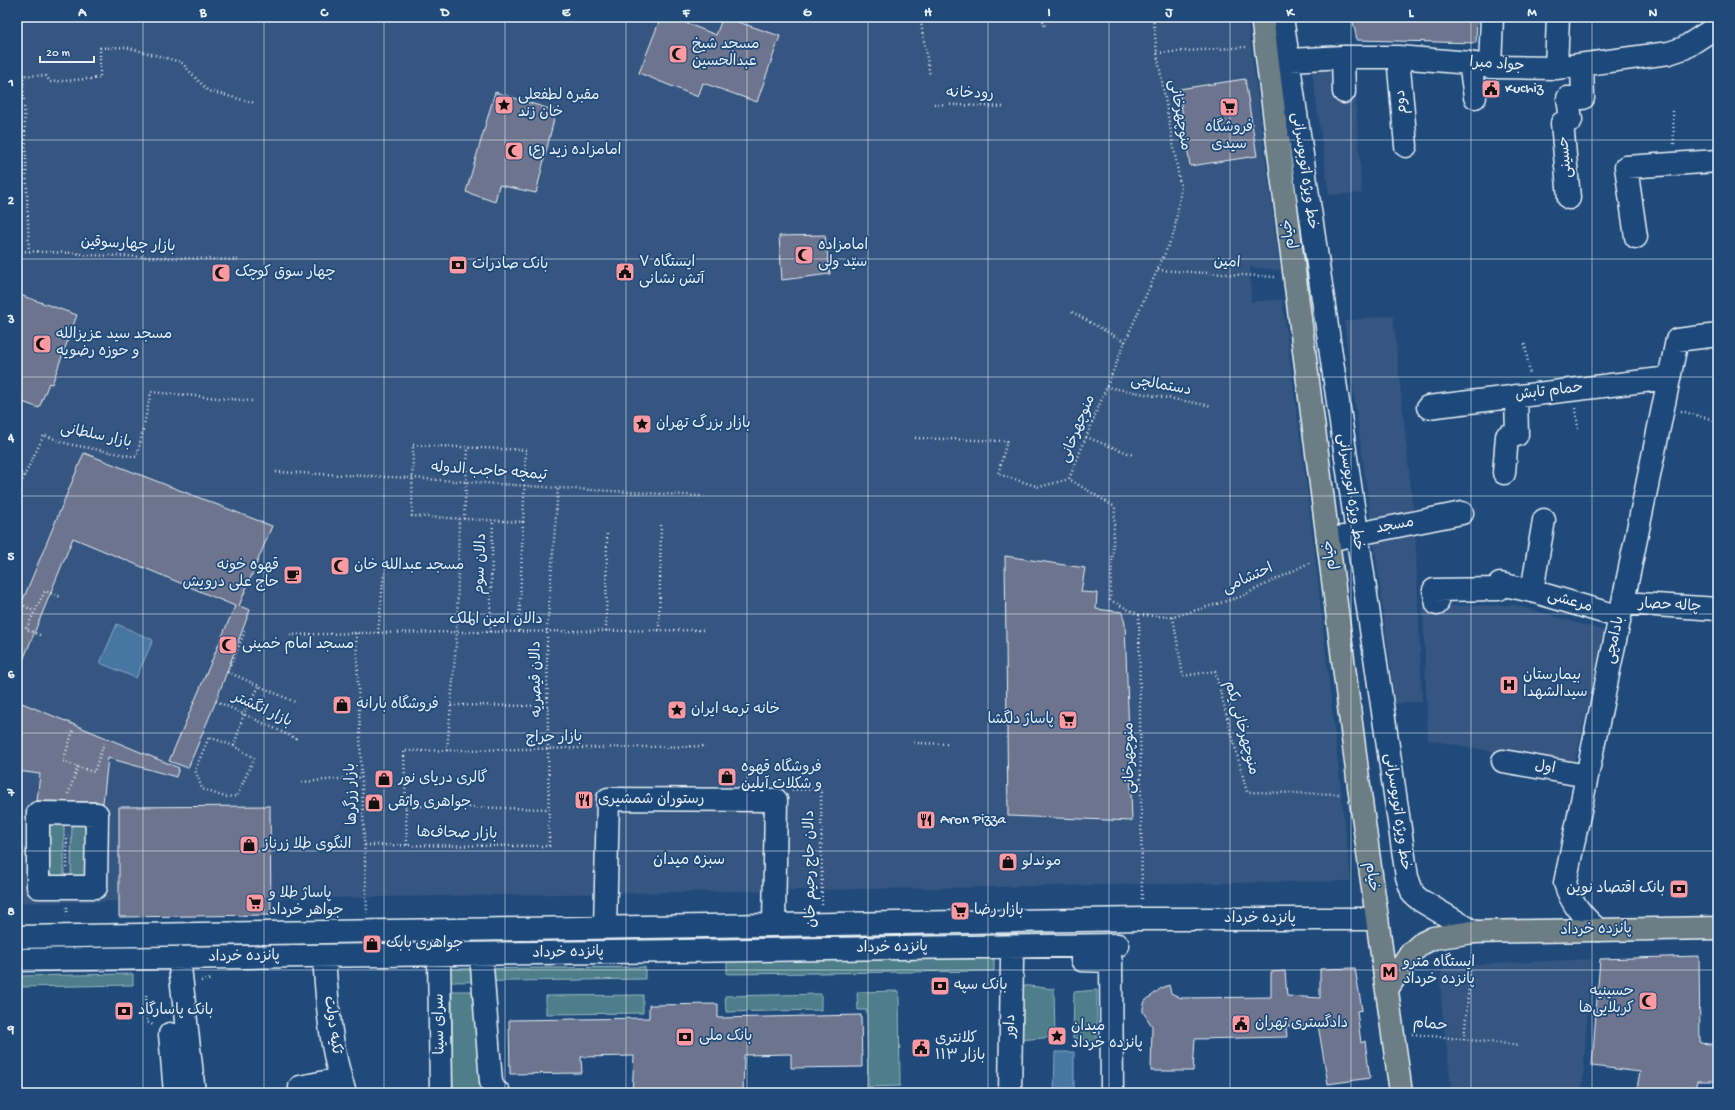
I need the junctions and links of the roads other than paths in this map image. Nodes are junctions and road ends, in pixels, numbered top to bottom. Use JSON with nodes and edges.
{"nodes":[{"id":1,"x":1262,"y":17,"type":"edge"},
{"id":2,"x":1282,"y":17,"type":"edge"},
{"id":3,"x":1492,"y":17,"type":"edge"},
{"id":4,"x":1558,"y":17,"type":"edge"},
{"id":5,"x":1710,"y":25,"type":"edge"},
{"id":6,"x":1273,"y":56,"type":"junction"},
{"id":7,"x":1343,"y":57,"type":"junction"},
{"id":8,"x":1398,"y":57,"type":"junction"},
{"id":9,"x":1480,"y":65,"type":"junction"},
{"id":10,"x":1582,"y":66,"type":"junction"},
{"id":11,"x":1556,"y":68,"type":"junction"},
{"id":12,"x":1344,"y":92,"type":"dead end"},
{"id":13,"x":1475,"y":97,"type":"dead end"},
{"id":14,"x":1406,"y":146,"type":"dead end"},
{"id":15,"x":1718,"y":161,"type":"edge"},
{"id":16,"x":1569,"y":198,"type":"dead end"},
{"id":17,"x":1636,"y":237,"type":"dead end"},
{"id":18,"x":1718,"y":335,"type":"edge"},
{"id":19,"x":1669,"y":378,"type":"junction"},
{"id":20,"x":1525,"y":395,"type":"junction"},
{"id":21,"x":1428,"y":407,"type":"dead end"},
{"id":22,"x":1504,"y":473,"type":"dead end"},
{"id":23,"x":1462,"y":513,"type":"dead end"},
{"id":24,"x":1544,"y":520,"type":"dead end"},
{"id":25,"x":1357,"y":534,"type":"junction"},
{"id":26,"x":1329,"y":546,"type":"junction"},
{"id":27,"x":1523,"y":594,"type":"junction"},
{"id":28,"x":1436,"y":597,"type":"dead end"},
{"id":29,"x":1718,"y":609,"type":"edge"},
{"id":30,"x":1621,"y":610,"type":"junction"},
{"id":31,"x":1502,"y":761,"type":"dead end"},
{"id":32,"x":1587,"y":776,"type":"junction"},
{"id":33,"x":67,"y":887,"type":"joint"},
{"id":34,"x":1377,"y":919,"type":"junction"},
{"id":35,"x":774,"y":925,"type":"junction"},
{"id":36,"x":605,"y":928,"type":"junction"},
{"id":37,"x":1718,"y":928,"type":"edge"},
{"id":38,"x":1598,"y":930,"type":"junction"},
{"id":39,"x":1474,"y":932,"type":"junction"},
{"id":40,"x":17,"y":937,"type":"edge"},
{"id":41,"x":1008,"y":953,"type":"junction"},
{"id":42,"x":481,"y":954,"type":"junction"},
{"id":43,"x":439,"y":955,"type":"junction"},
{"id":44,"x":324,"y":956,"type":"junction"},
{"id":45,"x":179,"y":958,"type":"junction"},
{"id":46,"x":17,"y":960,"type":"edge"},
{"id":47,"x":1387,"y":989,"type":"junction"},
{"id":48,"x":170,"y":1034,"type":"dead end"},
{"id":49,"x":300,"y":1086,"type":"dead end"},
{"id":50,"x":342,"y":1086,"type":"edge"},
{"id":51,"x":175,"y":1093,"type":"edge"},
{"id":52,"x":194,"y":1093,"type":"edge"},
{"id":53,"x":441,"y":1093,"type":"edge"},
{"id":54,"x":499,"y":1093,"type":"edge"},
{"id":55,"x":1010,"y":1093,"type":"edge"},
{"id":56,"x":1112,"y":1093,"type":"edge"},
{"id":57,"x":1401,"y":1093,"type":"edge"}],
"edges":[{"from":1,"to":6,"type":"main road","name":"خیام"},
{"from":2,"to":6,"type":"street","name":"خط ویژه اتوبوسرانی"},
{"from":3,"to":9,"type":"street"},
{"from":4,"to":11,"type":"street"},
{"from":5,"to":10,"type":"street","name":"جواد مبرا"},
{"from":6,"to":7,"type":"street","name":"جواد مبرا"},
{"from":6,"to":25,"type":"street","name":"خط ویژه اتوبوسرانی"},
{"from":6,"to":26,"type":"main road","name":"خیام"},
{"from":7,"to":8,"type":"street","name":"جواد مبرا"},
{"from":7,"to":12,"type":"street"},
{"from":8,"to":9,"type":"street","name":"جواد مبرا"},
{"from":8,"to":14,"type":"street","name":"دوم"},
{"from":9,"to":11,"type":"street","name":"جواد مبرا"},
{"from":9,"to":13,"type":"street"},
{"from":10,"to":11,"type":"street","name":"جواد مبرا"},
{"from":10,"to":16,"type":"street","name":"حسینی"},
{"from":15,"to":17,"type":"street"},
{"from":18,"to":19,"type":"street","name":"بادامچی"},
{"from":19,"to":20,"type":"street","name":"حمام تابش"},
{"from":19,"to":30,"type":"street","name":"بادامچی"},
{"from":20,"to":21,"type":"street","name":"حمام تابش"},
{"from":20,"to":22,"type":"street"},
{"from":23,"to":25,"type":"street","name":"مسجد"},
{"from":24,"to":27,"type":"street"},
{"from":25,"to":26,"type":"street","name":"مسجد"},
{"from":25,"to":39,"type":"street","name":"خط ویژه اتوبوسرانی"},
{"from":26,"to":34,"type":"main road","name":"خیام"},
{"from":27,"to":28,"type":"street","name":"مرعشی"},
{"from":27,"to":30,"type":"street","name":"مرعشی"},
{"from":29,"to":30,"type":"street","name":"چاله حصار"},
{"from":30,"to":32,"type":"street","name":"بادامچی"},
{"from":31,"to":32,"type":"street","name":"اول"},
{"from":32,"to":38,"type":"street","name":"بادامچی"},
{"from":33,"to":33,"type":"street"},
{"from":34,"to":35,"type":"street","name":"پانزده خرداد"},
{"from":34,"to":47,"type":"main road","name":"خیام"},
{"from":35,"to":36,"type":"street","name":"پانزده خرداد"},
{"from":35,"to":36,"type":"street"},
{"from":36,"to":40,"type":"street","name":"پانزده خرداد"},
{"from":37,"to":38,"type":"main road","name":"پانزده خرداد"},
{"from":38,"to":39,"type":"main road","name":"پانزده خرداد"},
{"from":39,"to":47,"type":"main road","name":"پانزده خرداد"},
{"from":41,"to":42,"type":"street","name":"پانزده خرداد"},
{"from":41,"to":55,"type":"street","name":"داور"},
{"from":41,"to":56,"type":"street","name":"پانزده خرداد"},
{"from":42,"to":43,"type":"street","name":"پانزده خرداد"},
{"from":42,"to":54,"type":"street"},
{"from":43,"to":44,"type":"street","name":"پانزده خرداد"},
{"from":43,"to":53,"type":"street","name":"سرای سینا"},
{"from":44,"to":45,"type":"street","name":"پانزده خرداد"},
{"from":44,"to":50,"type":"street","name":"تکیه دولت"},
{"from":45,"to":46,"type":"street","name":"پانزده خرداد"},
{"from":45,"to":52,"type":"street"},
{"from":47,"to":57,"type":"main road","name":"خیام"},
{"from":48,"to":51,"type":"street"},
{"from":49,"to":50,"type":"street"}]}
